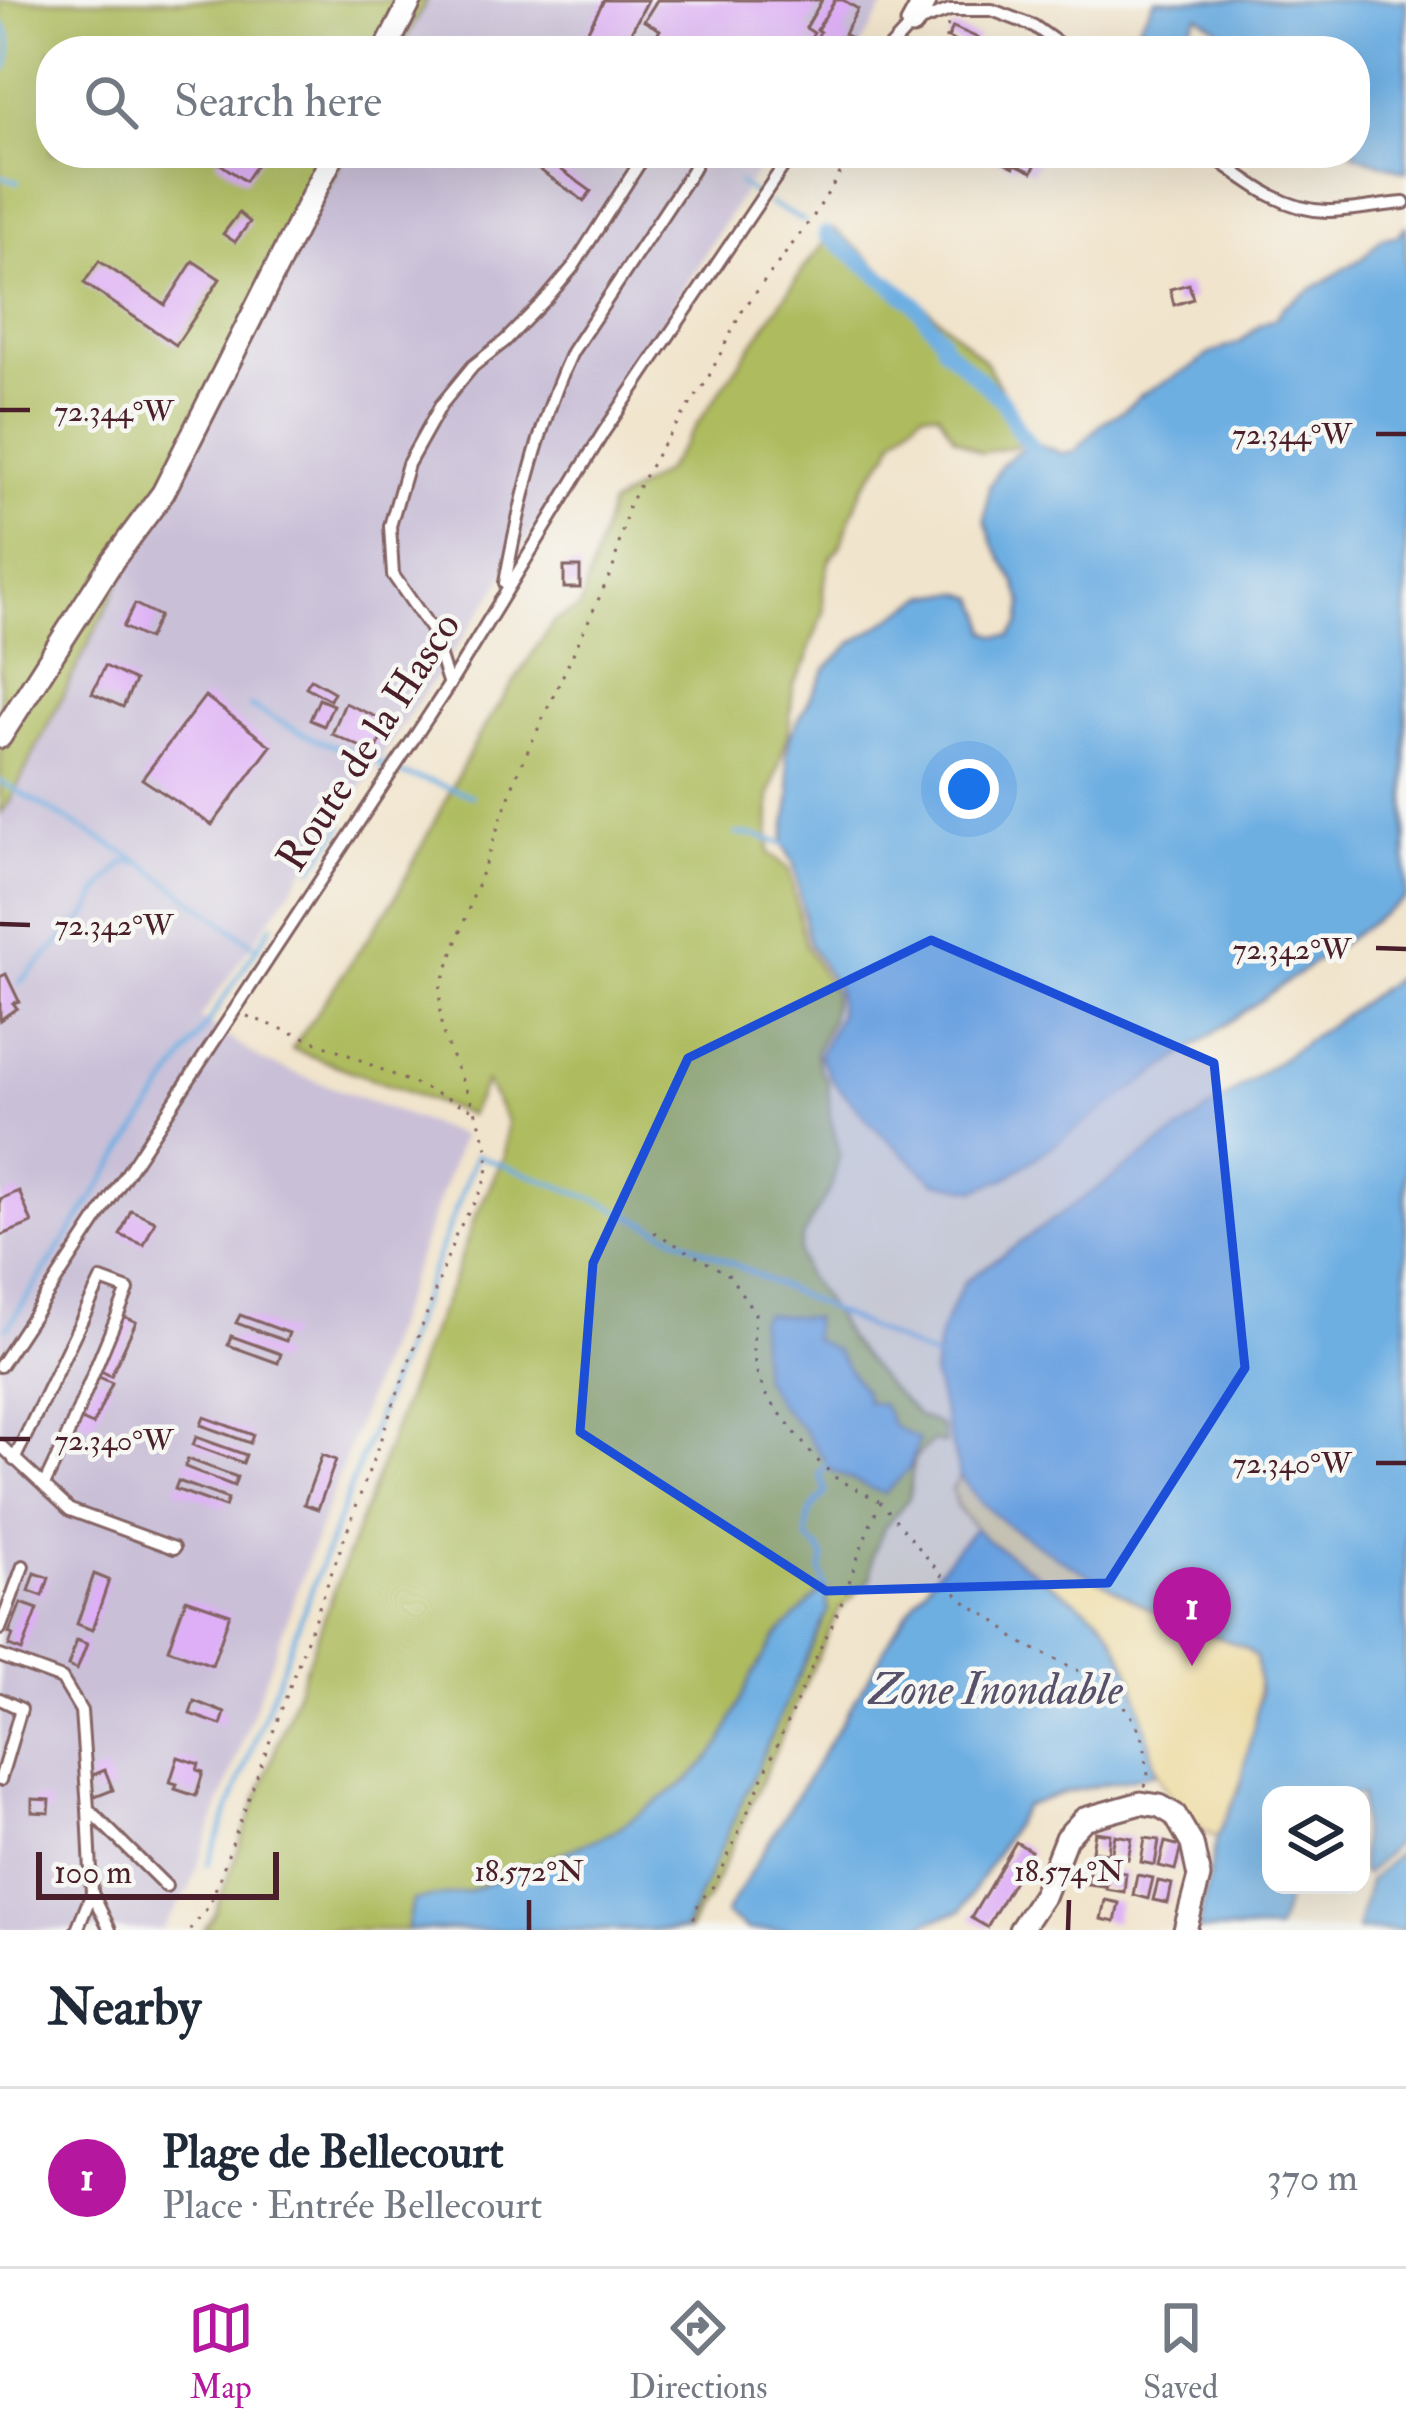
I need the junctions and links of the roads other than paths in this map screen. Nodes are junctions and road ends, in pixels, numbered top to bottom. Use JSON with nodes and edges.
{"nodes":[{"id":1,"x":411,"y":0,"type":"edge"},
{"id":2,"x":925,"y":0,"type":"edge"},
{"id":3,"x":912,"y":24,"type":"junction"},
{"id":4,"x":393,"y":36,"type":"edge"},
{"id":5,"x":901,"y":36,"type":"edge"},
{"id":6,"x":1048,"y":36,"type":"edge"},
{"id":7,"x":326,"y":168,"type":"edge"},
{"id":8,"x":636,"y":168,"type":"edge"},
{"id":9,"x":693,"y":168,"type":"edge"},
{"id":10,"x":782,"y":168,"type":"edge"},
{"id":11,"x":1229,"y":168,"type":"edge"},
{"id":12,"x":1404,"y":202,"type":"edge"},
{"id":13,"x":503,"y":592,"type":"junction"},
{"id":14,"x":449,"y":685,"type":"junction"},
{"id":15,"x":0,"y":736,"type":"edge"},
{"id":16,"x":0,"y":1366,"type":"edge"},
{"id":17,"x":0,"y":1445,"type":"edge"},
{"id":18,"x":14,"y":1460,"type":"junction"},
{"id":19,"x":44,"y":1485,"type":"junction"},
{"id":20,"x":174,"y":1548,"type":"dead end"},
{"id":21,"x":23,"y":1565,"type":"dead end"},
{"id":22,"x":0,"y":1630,"type":"edge"},
{"id":23,"x":0,"y":1656,"type":"edge"},
{"id":24,"x":0,"y":1699,"type":"edge"},
{"id":25,"x":0,"y":1780,"type":"edge"},
{"id":26,"x":88,"y":1809,"type":"junction"},
{"id":27,"x":166,"y":1886,"type":"dead end"},
{"id":28,"x":92,"y":1893,"type":"junction"},
{"id":29,"x":76,"y":1930,"type":"edge"},
{"id":30,"x":110,"y":1930,"type":"edge"},
{"id":31,"x":1019,"y":1930,"type":"edge"},
{"id":32,"x":1186,"y":1930,"type":"edge"}],
"edges":[{"from":1,"to":4,"type":"street"},
{"from":2,"to":3,"type":"street"},
{"from":3,"to":5,"type":"lane"},
{"from":3,"to":6,"type":"lane"},
{"from":7,"to":15,"type":"street"},
{"from":8,"to":14,"type":"lane"},
{"from":9,"to":13,"type":"lane"},
{"from":10,"to":13,"type":"lane","name":"Route de la Hasco"},
{"from":11,"to":12,"type":"lane"},
{"from":13,"to":14,"type":"lane","name":"Route de la Hasco"},
{"from":14,"to":16,"type":"lane","name":"Route de la Hasco"},
{"from":17,"to":18,"type":"lane"},
{"from":18,"to":19,"type":"lane"},
{"from":18,"to":19,"type":"lane"},
{"from":19,"to":20,"type":"lane"},
{"from":21,"to":22,"type":"lane"},
{"from":23,"to":26,"type":"lane"},
{"from":24,"to":25,"type":"lane"},
{"from":26,"to":27,"type":"lane"},
{"from":26,"to":28,"type":"lane"},
{"from":28,"to":29,"type":"lane"},
{"from":28,"to":30,"type":"lane"},
{"from":31,"to":32,"type":"street"}]}
